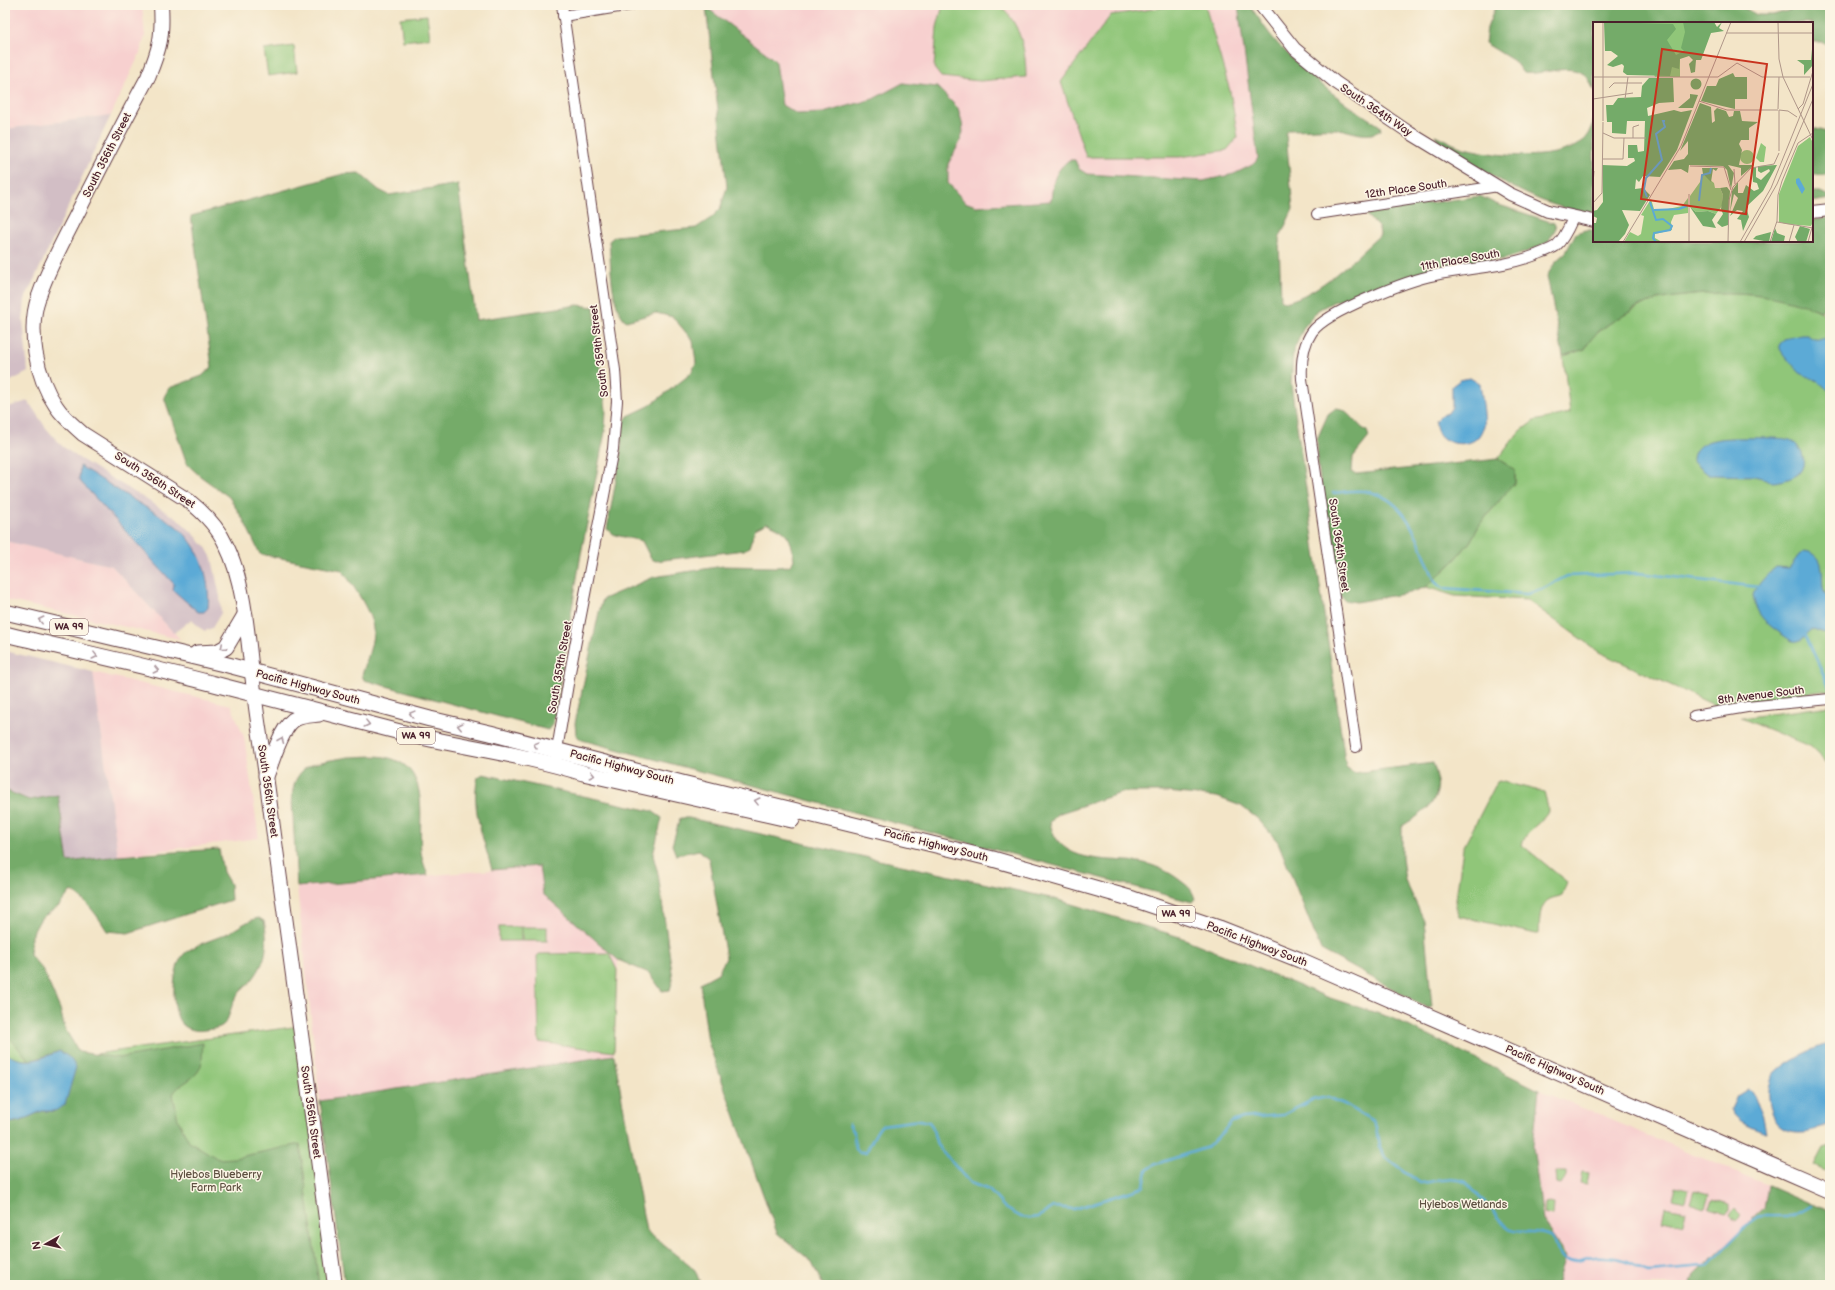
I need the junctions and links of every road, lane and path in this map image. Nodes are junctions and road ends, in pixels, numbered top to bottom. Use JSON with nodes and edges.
{"nodes":[{"id":1,"x":161,"y":5,"type":"edge"},
{"id":2,"x":562,"y":5,"type":"edge"},
{"id":3,"x":631,"y":5,"type":"edge"},
{"id":4,"x":1260,"y":5,"type":"edge"},
{"id":5,"x":563,"y":16,"type":"junction"},
{"id":6,"x":1498,"y":186,"type":"junction"},
{"id":7,"x":1830,"y":210,"type":"edge"},
{"id":8,"x":1813,"y":212,"type":"edge"},
{"id":9,"x":1317,"y":214,"type":"dead end"},
{"id":10,"x":1573,"y":218,"type":"junction"},
{"id":11,"x":1593,"y":221,"type":"edge"},
{"id":12,"x":1306,"y":346,"type":"joint"},
{"id":13,"x":5,"y":612,"type":"edge"},
{"id":14,"x":245,"y":615,"type":"junction"},
{"id":15,"x":5,"y":634,"type":"edge"},
{"id":16,"x":182,"y":654,"type":"junction"},
{"id":17,"x":251,"y":672,"type":"junction"},
{"id":18,"x":254,"y":695,"type":"junction"},
{"id":19,"x":1830,"y":698,"type":"edge"},
{"id":20,"x":330,"y":713,"type":"junction"},
{"id":21,"x":1694,"y":716,"type":"dead end"},
{"id":22,"x":1356,"y":747,"type":"dead end"},
{"id":23,"x":556,"y":758,"type":"junction"},
{"id":24,"x":266,"y":776,"type":"junction"},
{"id":25,"x":1830,"y":1191,"type":"edge"},
{"id":26,"x":1830,"y":1201,"type":"edge"},
{"id":27,"x":335,"y":1285,"type":"edge"}],
"edges":[{"from":1,"to":14,"type":"main road","name":"South 356th Street"},
{"from":2,"to":5,"type":"street","name":"South 359th Street"},
{"from":3,"to":5,"type":"street"},
{"from":4,"to":6,"type":"street","name":"South 364th Way"},
{"from":5,"to":23,"type":"street","name":"South 359th Street"},
{"from":6,"to":9,"type":"street","name":"12th Place South"},
{"from":6,"to":10,"type":"street","name":"South 364th Way"},
{"from":7,"to":8,"type":"street"},
{"from":10,"to":11,"type":"street","name":"South 364th Way"},
{"from":10,"to":12,"type":"street","name":"11th Place South"},
{"from":12,"to":22,"type":"street","name":"South 364th Street"},
{"from":16,"to":13,"type":"main road","name":"Pacific Highway South","number":"WA 99","one_way":true},
{"from":14,"to":16,"type":"main road","one_way":true},
{"from":14,"to":17,"type":"main road","name":"South 356th Street"},
{"from":15,"to":18,"type":"main road","name":"Pacific Highway South","number":"WA 99","one_way":true},
{"from":16,"to":17,"type":"main road","name":"Pacific Highway South","number":"WA 99"},
{"from":17,"to":18,"type":"main road","name":"South 356th Street"},
{"from":23,"to":17,"type":"main road","name":"Pacific Highway South","number":"WA 99","one_way":true},
{"from":18,"to":20,"type":"main road","name":"Pacific Highway South","number":"WA 99"},
{"from":18,"to":24,"type":"main road","name":"South 356th Street"},
{"from":19,"to":21,"type":"street","name":"8th Avenue South"},
{"from":20,"to":23,"type":"main road","name":"Pacific Highway South","number":"WA 99","one_way":true},
{"from":24,"to":20,"type":"main road","one_way":true},
{"from":25,"to":23,"type":"main road","name":"Pacific Highway South","number":"WA 99","one_way":true},
{"from":23,"to":26,"type":"main road","name":"Pacific Highway South","number":"WA 99","one_way":true},
{"from":24,"to":27,"type":"main road","name":"South 356th Street"}]}
